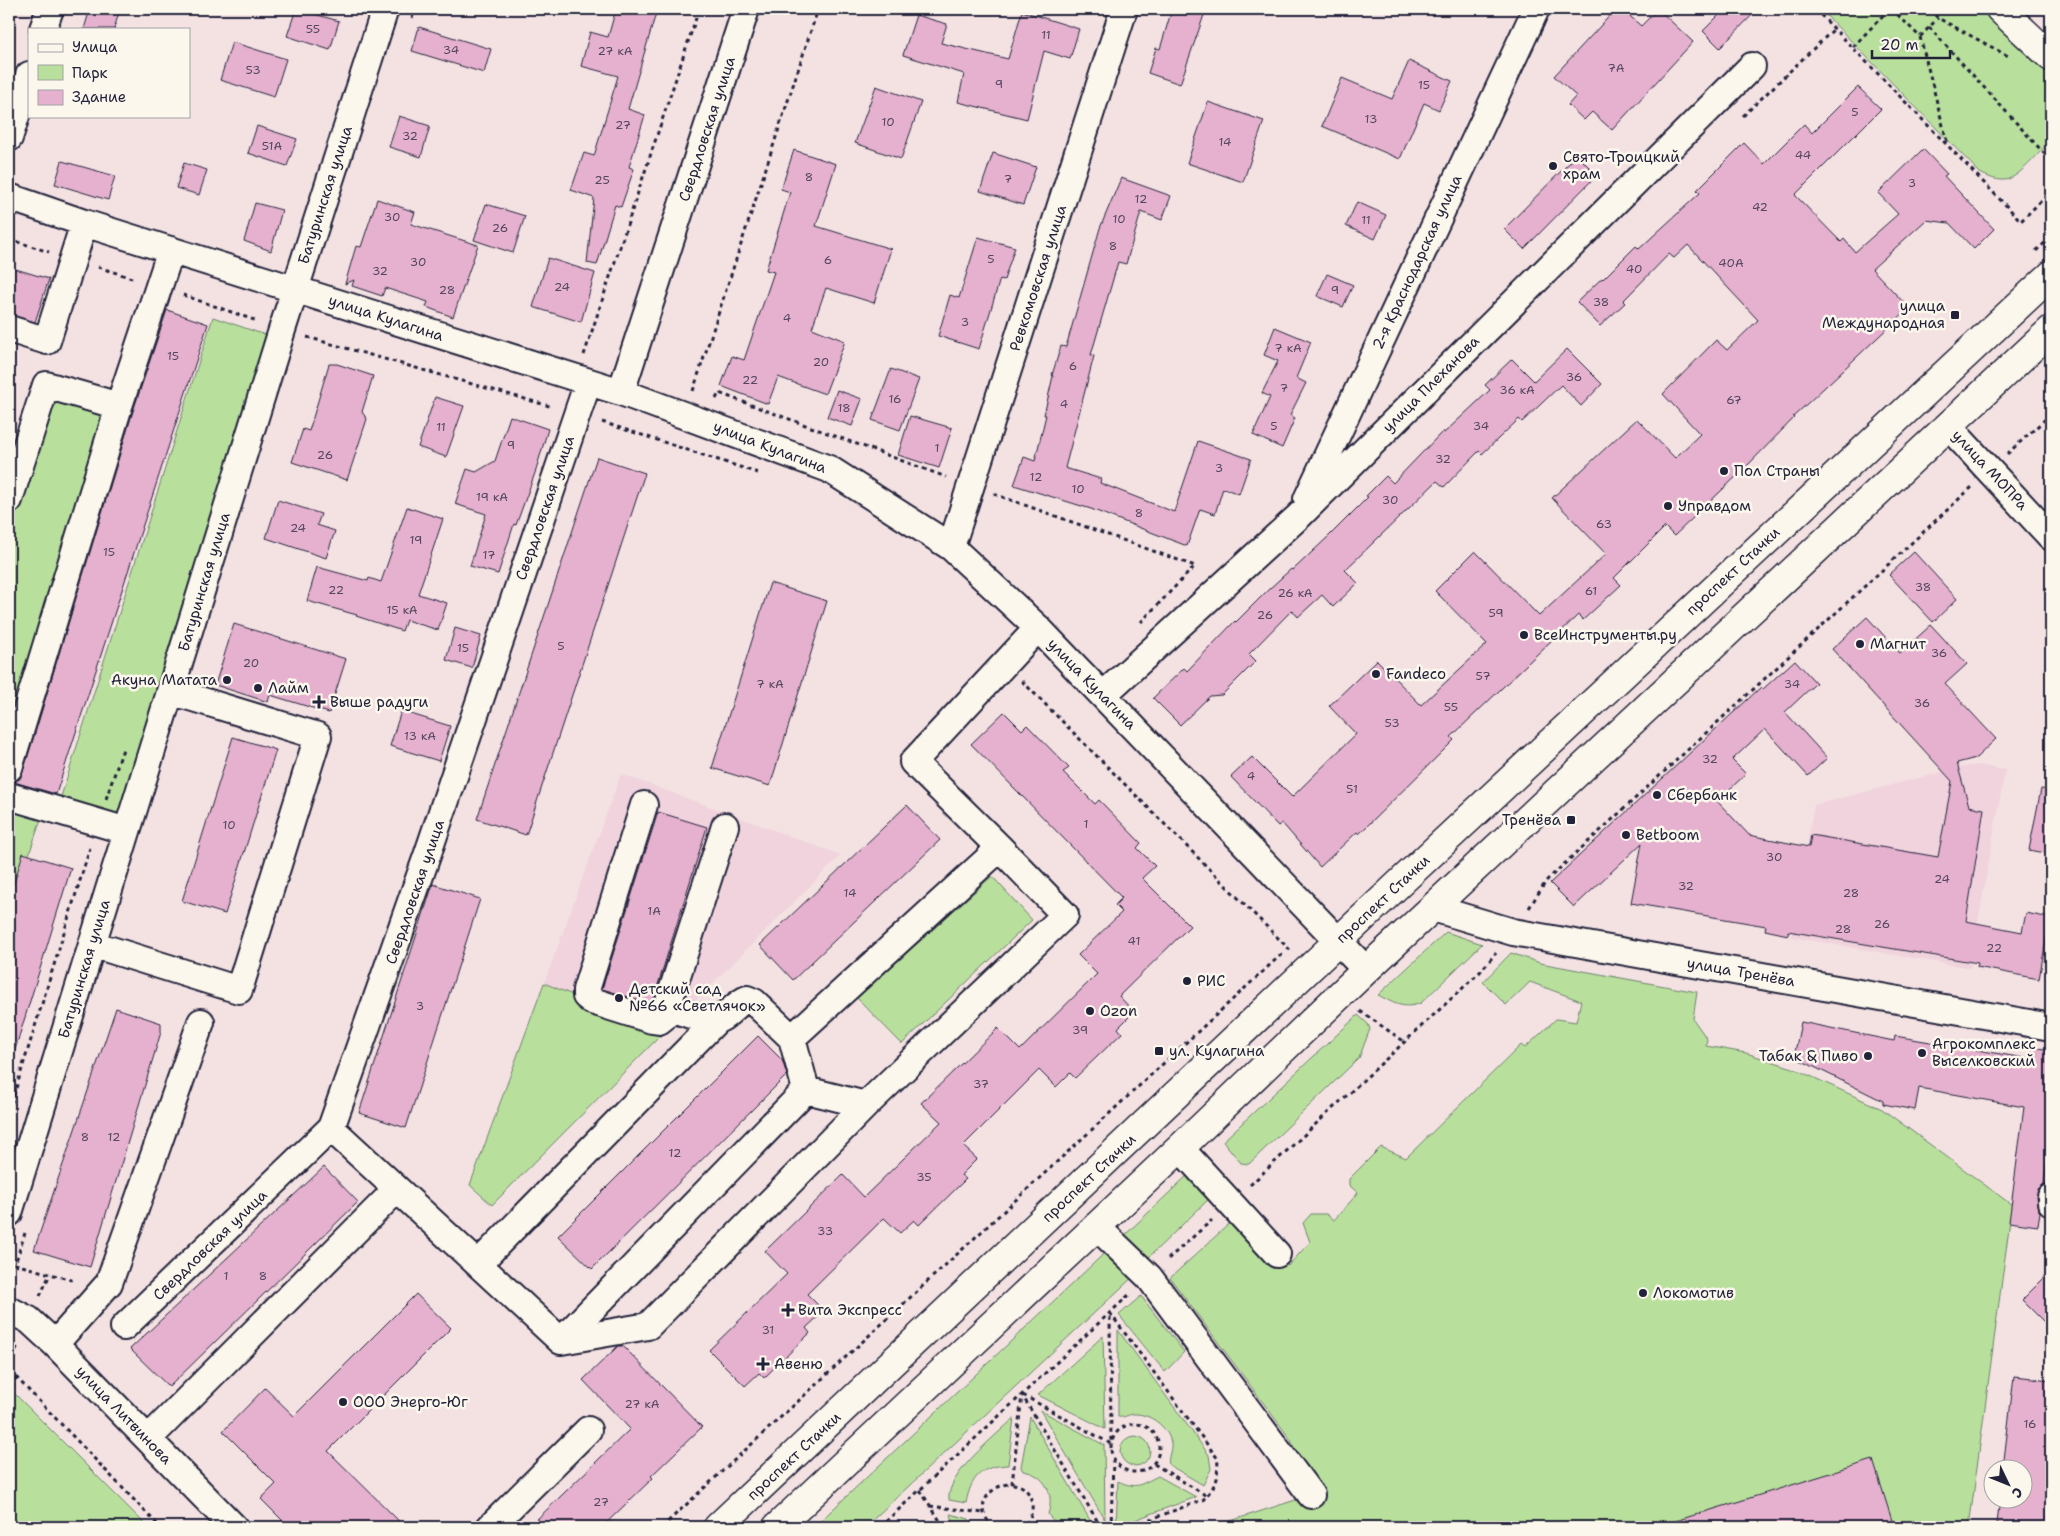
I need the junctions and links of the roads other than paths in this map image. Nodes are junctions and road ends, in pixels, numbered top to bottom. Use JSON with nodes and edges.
{"nodes":[{"id":1,"x":50,"y":9,"type":"edge"},
{"id":2,"x":385,"y":9,"type":"edge"},
{"id":3,"x":746,"y":9,"type":"edge"},
{"id":4,"x":1124,"y":9,"type":"edge"},
{"id":5,"x":1536,"y":9,"type":"edge"},
{"id":6,"x":2000,"y":9,"type":"edge"},
{"id":7,"x":43,"y":28,"type":"edge"},
{"id":8,"x":2051,"y":57,"type":"edge"},
{"id":9,"x":1752,"y":66,"type":"dead end"},
{"id":10,"x":28,"y":78,"type":"edge"},
{"id":11,"x":9,"y":138,"type":"edge"},
{"id":12,"x":9,"y":197,"type":"edge"},
{"id":13,"x":84,"y":223,"type":"junction"},
{"id":14,"x":171,"y":250,"type":"junction"},
{"id":15,"x":2051,"y":275,"type":"edge"},
{"id":16,"x":295,"y":288,"type":"junction"},
{"id":17,"x":9,"y":330,"type":"edge"},
{"id":18,"x":2051,"y":330,"type":"edge"},
{"id":19,"x":584,"y":373,"type":"junction"},
{"id":20,"x":622,"y":392,"type":"junction"},
{"id":21,"x":119,"y":406,"type":"junction"},
{"id":22,"x":1948,"y":426,"type":"junction"},
{"id":23,"x":9,"y":500,"type":"edge"},
{"id":24,"x":1299,"y":516,"type":"junction"},
{"id":25,"x":2051,"y":536,"type":"edge"},
{"id":26,"x":951,"y":547,"type":"junction"},
{"id":27,"x":1030,"y":636,"type":"junction"},
{"id":28,"x":170,"y":690,"type":"junction"},
{"id":29,"x":1103,"y":695,"type":"junction"},
{"id":30,"x":9,"y":768,"type":"edge"},
{"id":31,"x":9,"y":796,"type":"edge"},
{"id":32,"x":644,"y":805,"type":"dead end"},
{"id":33,"x":725,"y":826,"type":"dead end"},
{"id":34,"x":126,"y":831,"type":"junction"},
{"id":35,"x":1000,"y":848,"type":"junction"},
{"id":36,"x":1433,"y":908,"type":"junction"},
{"id":37,"x":1338,"y":941,"type":"junction"},
{"id":38,"x":92,"y":944,"type":"junction"},
{"id":39,"x":1366,"y":970,"type":"junction"},
{"id":40,"x":667,"y":1007,"type":"junction"},
{"id":41,"x":201,"y":1022,"type":"dead end"},
{"id":42,"x":715,"y":1022,"type":"junction"},
{"id":43,"x":2051,"y":1027,"type":"edge"},
{"id":44,"x":792,"y":1038,"type":"junction"},
{"id":45,"x":806,"y":1090,"type":"junction"},
{"id":46,"x":866,"y":1105,"type":"junction"},
{"id":47,"x":331,"y":1128,"type":"junction"},
{"id":48,"x":1180,"y":1148,"type":"junction"},
{"id":49,"x":397,"y":1189,"type":"junction"},
{"id":50,"x":2051,"y":1198,"type":"edge"},
{"id":51,"x":2051,"y":1202,"type":"edge"},
{"id":52,"x":9,"y":1213,"type":"edge"},
{"id":53,"x":1097,"y":1227,"type":"junction"},
{"id":54,"x":1277,"y":1254,"type":"dead end"},
{"id":55,"x":478,"y":1264,"type":"junction"},
{"id":56,"x":9,"y":1310,"type":"edge"},
{"id":57,"x":124,"y":1327,"type":"dead end"},
{"id":58,"x":561,"y":1341,"type":"junction"},
{"id":59,"x":55,"y":1344,"type":"junction"},
{"id":60,"x":588,"y":1430,"type":"dead end"},
{"id":61,"x":148,"y":1440,"type":"junction"},
{"id":62,"x":1311,"y":1495,"type":"dead end"},
{"id":63,"x":234,"y":1527,"type":"edge"},
{"id":64,"x":490,"y":1527,"type":"edge"},
{"id":65,"x":718,"y":1527,"type":"edge"},
{"id":66,"x":777,"y":1527,"type":"edge"}],
"edges":[{"from":1,"to":7,"type":"street"},
{"from":2,"to":16,"type":"street","name":"Батуринская улица"},
{"from":3,"to":20,"type":"street","name":"Свердловская улица"},
{"from":4,"to":26,"type":"street","name":"Ревкомовская улица"},
{"from":5,"to":24,"type":"street","name":"2-я Краснодарская улица"},
{"from":6,"to":8,"type":"main road"},
{"from":9,"to":24,"type":"street","name":"улица Плеханова"},
{"from":10,"to":11,"type":"street"},
{"from":12,"to":13,"type":"street","name":"улица Кулагина"},
{"from":13,"to":14,"type":"street","name":"улица Кулагина"},
{"from":13,"to":17,"type":"street"},
{"from":14,"to":16,"type":"street","name":"улица Кулагина"},
{"from":14,"to":21,"type":"street"},
{"from":15,"to":37,"type":"main road","name":"проспект Стачки"},
{"from":16,"to":19,"type":"street","name":"улица Кулагина"},
{"from":16,"to":28,"type":"street","name":"Батуринская улица"},
{"from":18,"to":22,"type":"main road"},
{"from":19,"to":20,"type":"street","name":"улица Кулагина"},
{"from":19,"to":47,"type":"street","name":"Свердловская улица"},
{"from":20,"to":26,"type":"street","name":"улица Кулагина"},
{"from":21,"to":23,"type":"street"},
{"from":21,"to":30,"type":"street"},
{"from":22,"to":25,"type":"street","name":"улица МОПРа"},
{"from":22,"to":36,"type":"main road"},
{"from":24,"to":29,"type":"street","name":"улица Плеханова"},
{"from":26,"to":27,"type":"street","name":"улица Кулагина"},
{"from":27,"to":29,"type":"street","name":"улица Кулагина"},
{"from":27,"to":35,"type":"street"},
{"from":28,"to":34,"type":"street","name":"Батуринская улица"},
{"from":28,"to":38,"type":"street"},
{"from":29,"to":37,"type":"street","name":"улица Кулагина"},
{"from":31,"to":34,"type":"street"},
{"from":32,"to":40,"type":"street"},
{"from":33,"to":40,"type":"street"},
{"from":34,"to":38,"type":"street","name":"Батуринская улица"},
{"from":35,"to":44,"type":"street"},
{"from":35,"to":46,"type":"street"},
{"from":36,"to":39,"type":"main road"},
{"from":36,"to":43,"type":"street","name":"улица Тренёва"},
{"from":37,"to":39,"type":"street","name":"улица Кулагина"},
{"from":37,"to":65,"type":"main road","name":"проспект Стачки"},
{"from":38,"to":52,"type":"street","name":"Батуринская улица"},
{"from":39,"to":48,"type":"main road"},
{"from":40,"to":42,"type":"street"},
{"from":41,"to":59,"type":"street"},
{"from":42,"to":44,"type":"street"},
{"from":42,"to":55,"type":"street"},
{"from":44,"to":45,"type":"street"},
{"from":45,"to":46,"type":"street"},
{"from":45,"to":58,"type":"street"},
{"from":46,"to":58,"type":"street"},
{"from":47,"to":49,"type":"street"},
{"from":47,"to":57,"type":"street","name":"Свердловская улица"},
{"from":48,"to":53,"type":"main road"},
{"from":48,"to":54,"type":"street"},
{"from":49,"to":55,"type":"street"},
{"from":49,"to":61,"type":"street"},
{"from":50,"to":51,"type":"street"},
{"from":53,"to":62,"type":"street"},
{"from":53,"to":66,"type":"main road"},
{"from":55,"to":58,"type":"street"},
{"from":56,"to":59,"type":"street","name":"улица Литвинова"},
{"from":59,"to":61,"type":"street","name":"улица Литвинова"},
{"from":60,"to":64,"type":"street"},
{"from":61,"to":63,"type":"street","name":"улица Литвинова"}]}
